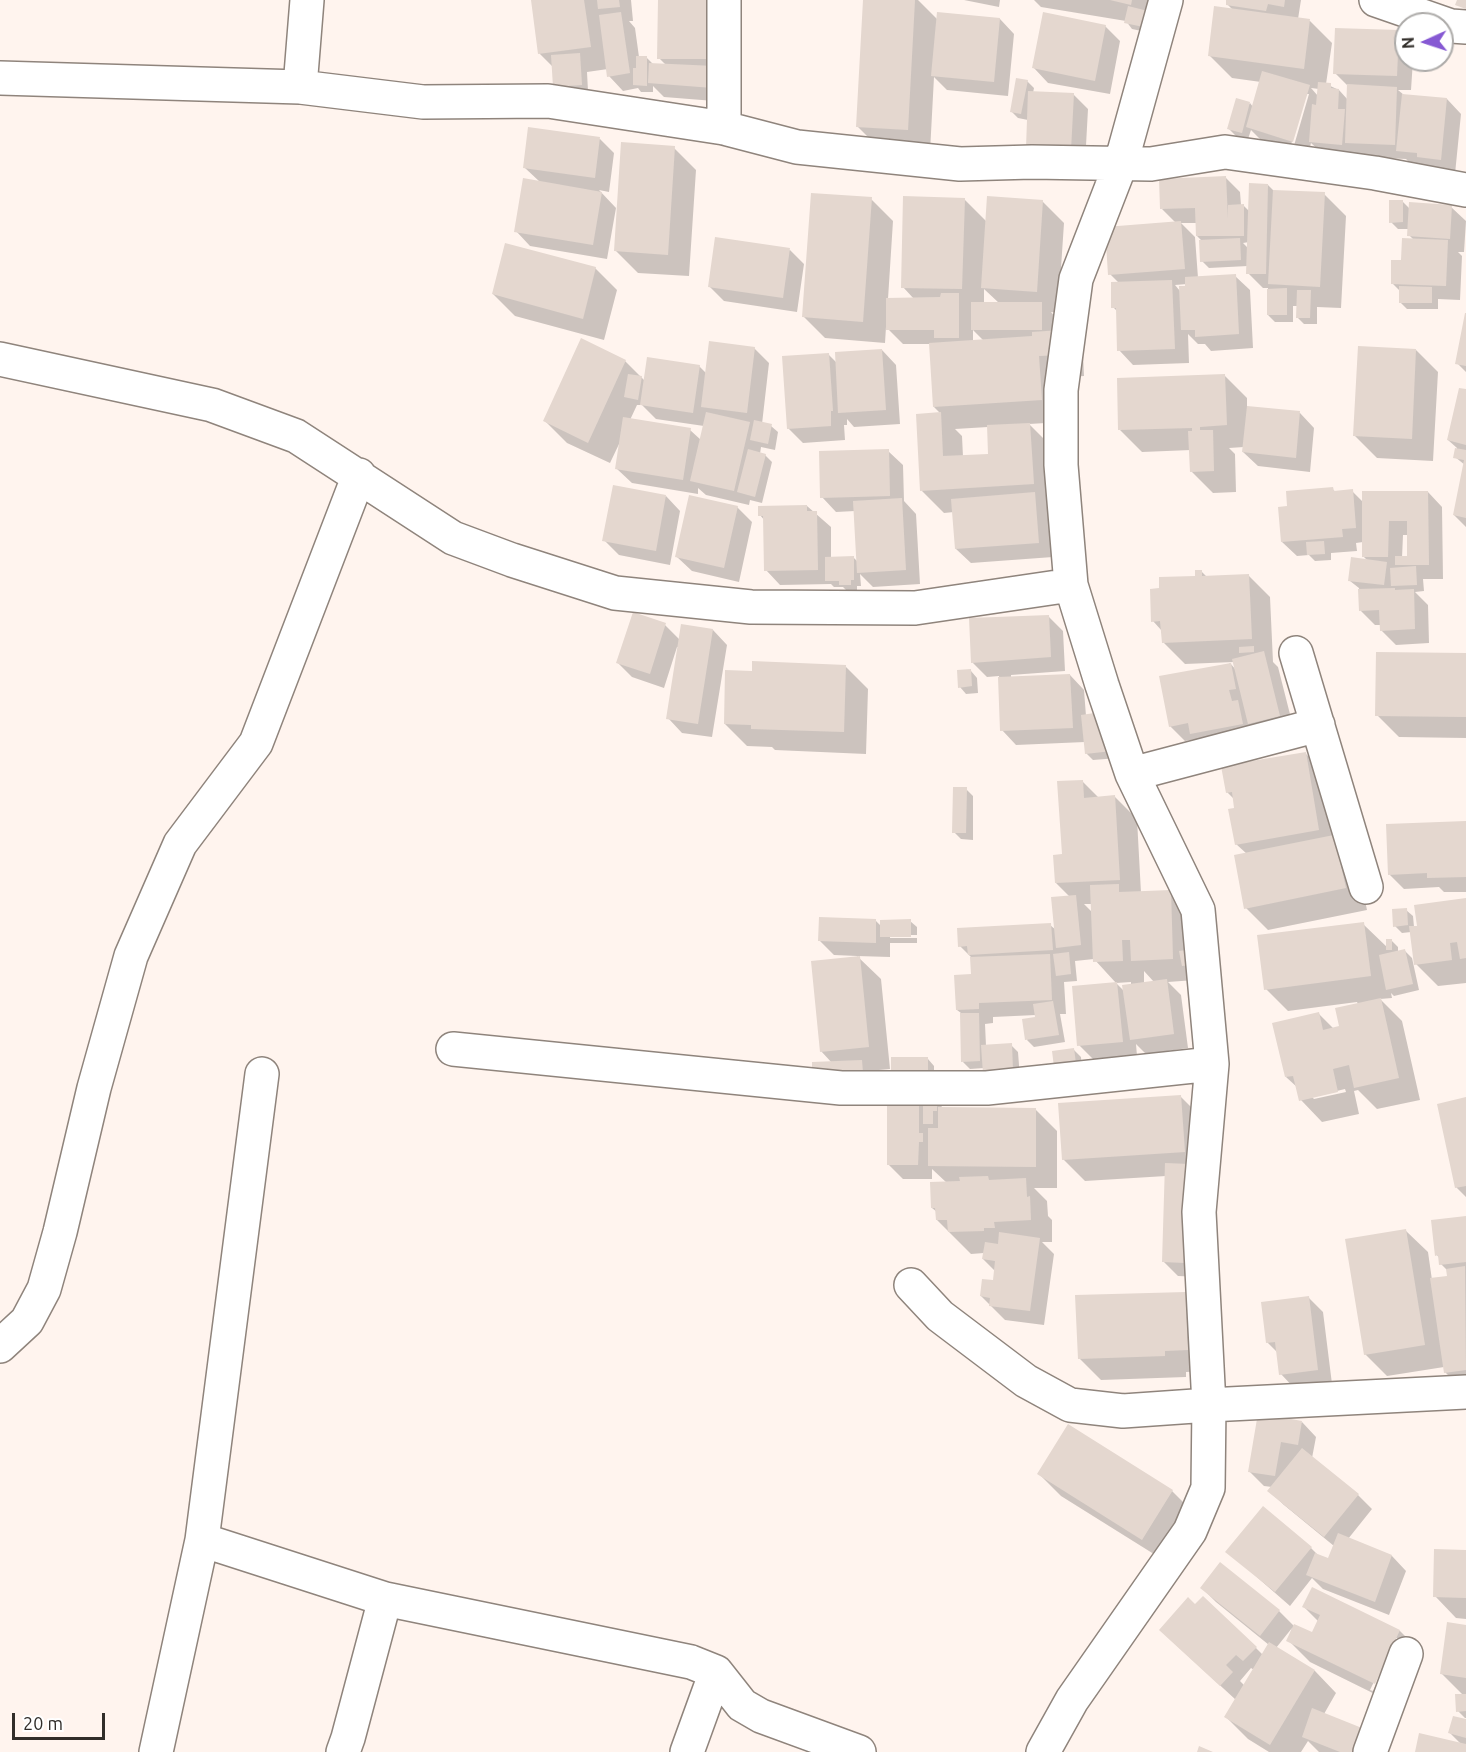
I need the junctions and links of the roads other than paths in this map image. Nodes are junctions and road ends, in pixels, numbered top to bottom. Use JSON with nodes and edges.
{"nodes":[{"id":1,"x":307,"y":0,"type":"edge"},
{"id":2,"x":724,"y":0,"type":"edge"},
{"id":3,"x":1166,"y":0,"type":"edge"},
{"id":4,"x":1376,"y":0,"type":"edge"},
{"id":5,"x":1466,"y":27,"type":"edge"},
{"id":6,"x":0,"y":78,"type":"edge"},
{"id":7,"x":300,"y":87,"type":"junction"},
{"id":8,"x":724,"y":128,"type":"junction"},
{"id":9,"x":1121,"y":163,"type":"junction"},
{"id":10,"x":1466,"y":190,"type":"edge"},
{"id":11,"x":0,"y":359,"type":"edge"},
{"id":12,"x":359,"y":475,"type":"junction"},
{"id":13,"x":1071,"y":585,"type":"junction"},
{"id":14,"x":1296,"y":653,"type":"dead end"},
{"id":15,"x":1318,"y":725,"type":"junction"},
{"id":16,"x":1132,"y":774,"type":"junction"},
{"id":17,"x":1366,"y":887,"type":"dead end"},
{"id":18,"x":453,"y":1048,"type":"dead end"},
{"id":19,"x":1212,"y":1064,"type":"junction"},
{"id":20,"x":262,"y":1074,"type":"dead end"},
{"id":21,"x":911,"y":1285,"type":"dead end"},
{"id":22,"x":0,"y":1346,"type":"edge"},
{"id":23,"x":1466,"y":1392,"type":"edge"},
{"id":24,"x":1209,"y":1405,"type":"junction"},
{"id":25,"x":202,"y":1540,"type":"junction"},
{"id":26,"x":385,"y":1599,"type":"junction"},
{"id":27,"x":1406,"y":1654,"type":"dead end"},
{"id":28,"x":716,"y":1672,"type":"junction"},
{"id":29,"x":156,"y":1752,"type":"edge"},
{"id":30,"x":343,"y":1752,"type":"edge"},
{"id":31,"x":687,"y":1752,"type":"edge"},
{"id":32,"x":859,"y":1752,"type":"edge"},
{"id":33,"x":1043,"y":1752,"type":"edge"},
{"id":34,"x":1370,"y":1752,"type":"edge"}],
"edges":[{"from":1,"to":7,"type":"street"},
{"from":2,"to":8,"type":"street"},
{"from":3,"to":9,"type":"street"},
{"from":4,"to":5,"type":"street"},
{"from":6,"to":7,"type":"street"},
{"from":7,"to":8,"type":"street"},
{"from":8,"to":9,"type":"street"},
{"from":9,"to":10,"type":"street"},
{"from":9,"to":13,"type":"street"},
{"from":11,"to":12,"type":"street"},
{"from":12,"to":13,"type":"street"},
{"from":12,"to":22,"type":"street"},
{"from":13,"to":16,"type":"street"},
{"from":14,"to":15,"type":"street"},
{"from":15,"to":16,"type":"street"},
{"from":15,"to":17,"type":"street"},
{"from":16,"to":19,"type":"street"},
{"from":18,"to":19,"type":"street"},
{"from":19,"to":24,"type":"street"},
{"from":20,"to":25,"type":"street"},
{"from":21,"to":24,"type":"street"},
{"from":23,"to":24,"type":"street"},
{"from":24,"to":33,"type":"street"},
{"from":25,"to":26,"type":"street"},
{"from":25,"to":29,"type":"street"},
{"from":26,"to":28,"type":"street"},
{"from":26,"to":30,"type":"street"},
{"from":27,"to":34,"type":"street"},
{"from":28,"to":31,"type":"street"},
{"from":28,"to":32,"type":"street"}]}
